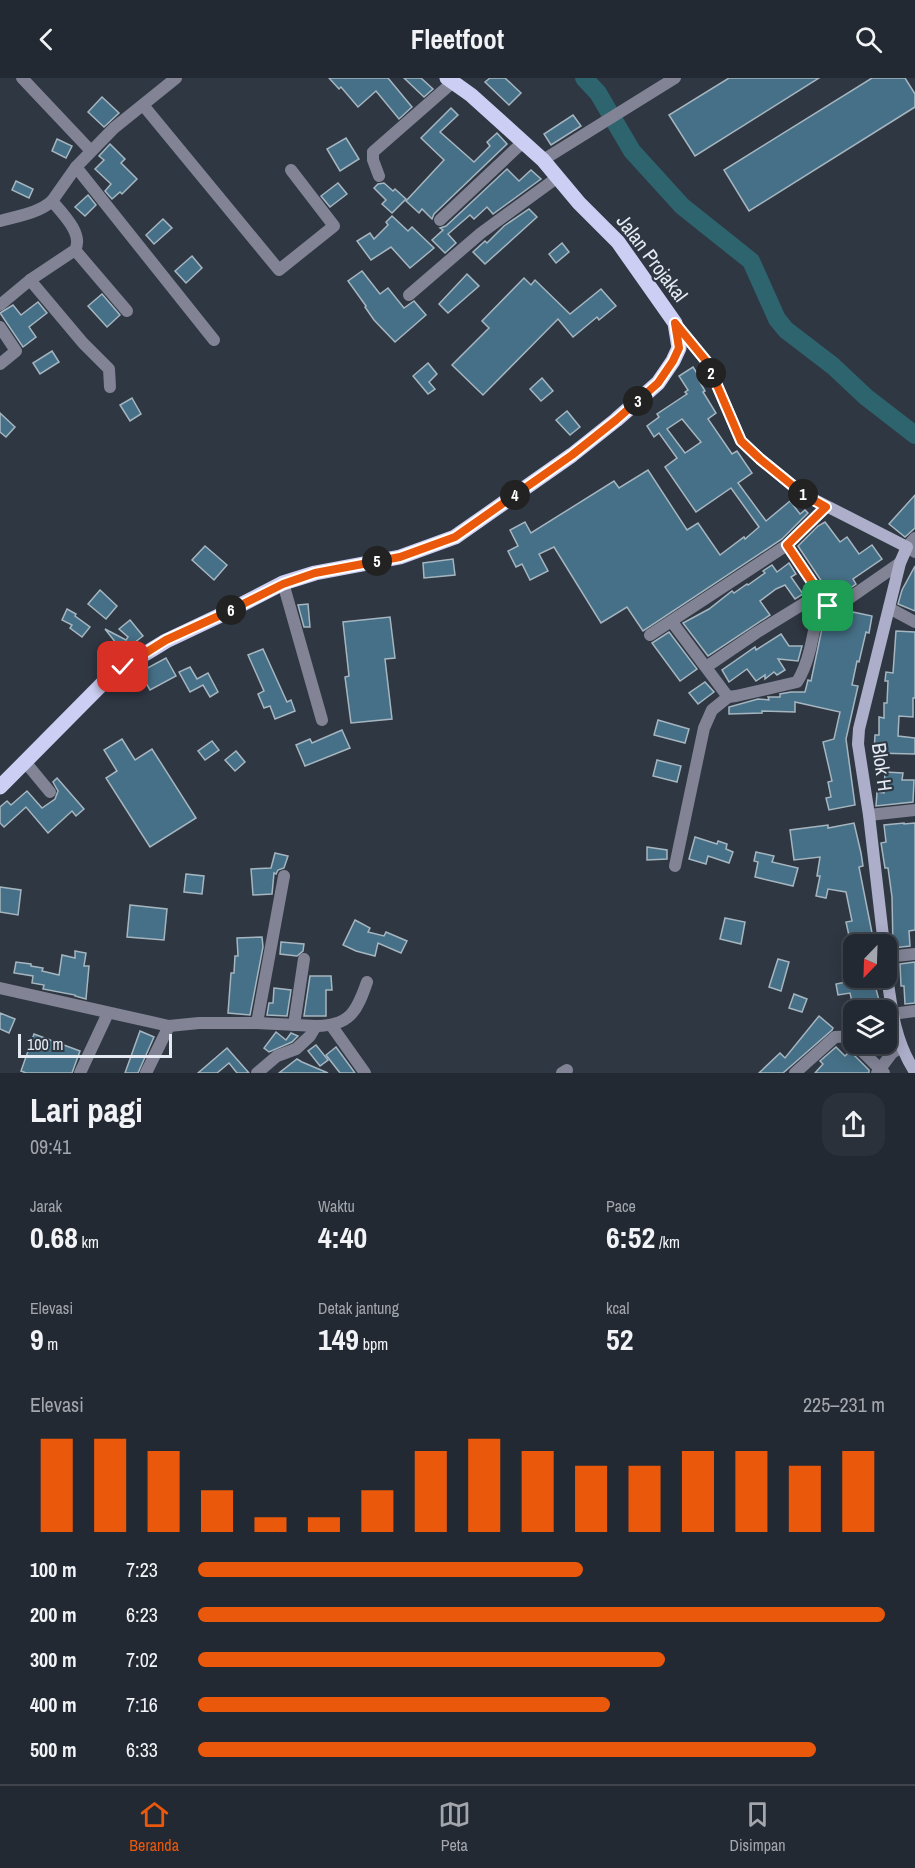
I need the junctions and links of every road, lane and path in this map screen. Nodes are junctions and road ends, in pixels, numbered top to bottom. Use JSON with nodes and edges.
{"nodes":[{"id":1,"x":22,"y":78,"type":"edge"},
{"id":2,"x":176,"y":78,"type":"edge"},
{"id":3,"x":675,"y":78,"type":"edge"},
{"id":4,"x":450,"y":80,"type":"edge"},
{"id":5,"x":143,"y":105,"type":"junction"},
{"id":6,"x":523,"y":141,"type":"junction"},
{"id":7,"x":91,"y":152,"type":"junction"},
{"id":8,"x":543,"y":160,"type":"junction"},
{"id":9,"x":76,"y":167,"type":"junction"},
{"id":10,"x":291,"y":170,"type":"dead end"},
{"id":11,"x":379,"y":176,"type":"dead end"},
{"id":12,"x":558,"y":177,"type":"junction"},
{"id":13,"x":52,"y":201,"type":"junction"},
{"id":14,"x":440,"y":220,"type":"dead end"},
{"id":15,"x":0,"y":221,"type":"edge"},
{"id":16,"x":75,"y":250,"type":"junction"},
{"id":17,"x":30,"y":280,"type":"junction"},
{"id":18,"x":409,"y":295,"type":"dead end"},
{"id":19,"x":0,"y":306,"type":"edge"},
{"id":20,"x":127,"y":311,"type":"dead end"},
{"id":21,"x":675,"y":323,"type":"junction"},
{"id":22,"x":0,"y":327,"type":"edge"},
{"id":23,"x":214,"y":340,"type":"dead end"},
{"id":24,"x":0,"y":364,"type":"edge"},
{"id":25,"x":110,"y":387,"type":"dead end"},
{"id":26,"x":826,"y":507,"type":"junction"},
{"id":27,"x":787,"y":545,"type":"junction"},
{"id":28,"x":912,"y":546,"type":"edge"},
{"id":29,"x":900,"y":563,"type":"junction"},
{"id":30,"x":283,"y":584,"type":"junction"},
{"id":31,"x":821,"y":593,"type":"junction"},
{"id":32,"x":890,"y":608,"type":"junction"},
{"id":33,"x":672,"y":622,"type":"junction"},
{"id":34,"x":915,"y":622,"type":"edge"},
{"id":35,"x":650,"y":635,"type":"dead end"},
{"id":36,"x":706,"y":668,"type":"junction"},
{"id":37,"x":728,"y":697,"type":"junction"},
{"id":38,"x":322,"y":720,"type":"dead end"},
{"id":39,"x":26,"y":763,"type":"junction"},
{"id":40,"x":0,"y":787,"type":"edge"},
{"id":41,"x":50,"y":792,"type":"dead end"},
{"id":42,"x":915,"y":810,"type":"edge"},
{"id":43,"x":869,"y":815,"type":"junction"},
{"id":44,"x":675,"y":866,"type":"dead end"},
{"id":45,"x":284,"y":876,"type":"dead end"},
{"id":46,"x":883,"y":934,"type":"edge"},
{"id":47,"x":915,"y":954,"type":"edge"},
{"id":48,"x":897,"y":956,"type":"edge"},
{"id":49,"x":304,"y":959,"type":"dead end"},
{"id":50,"x":367,"y":982,"type":"dead end"},
{"id":51,"x":0,"y":988,"type":"edge"},
{"id":52,"x":915,"y":1011,"type":"edge"},
{"id":53,"x":108,"y":1013,"type":"junction"},
{"id":54,"x":897,"y":1013,"type":"edge"},
{"id":55,"x":257,"y":1023,"type":"junction"},
{"id":56,"x":294,"y":1025,"type":"junction"},
{"id":57,"x":331,"y":1025,"type":"junction"},
{"id":58,"x":169,"y":1026,"type":"junction"},
{"id":59,"x":316,"y":1026,"type":"junction"},
{"id":60,"x":897,"y":1032,"type":"edge"},
{"id":61,"x":843,"y":1036,"type":"edge"},
{"id":62,"x":901,"y":1047,"type":"junction"},
{"id":63,"x":864,"y":1054,"type":"edge"},
{"id":64,"x":880,"y":1072,"type":"edge"},
{"id":65,"x":915,"y":1072,"type":"edge"},
{"id":66,"x":80,"y":1073,"type":"edge"},
{"id":67,"x":146,"y":1073,"type":"edge"},
{"id":68,"x":256,"y":1073,"type":"edge"},
{"id":69,"x":364,"y":1073,"type":"edge"},
{"id":70,"x":795,"y":1073,"type":"edge"}],
"edges":[{"from":1,"to":7,"type":"street"},
{"from":2,"to":5,"type":"street"},
{"from":3,"to":8,"type":"street"},
{"from":4,"to":6,"type":"main road","name":"Jalan Projakal"},
{"from":4,"to":11,"type":"street"},
{"from":5,"to":7,"type":"street"},
{"from":5,"to":10,"type":"street"},
{"from":6,"to":8,"type":"main road","name":"Jalan Projakal"},
{"from":6,"to":14,"type":"street"},
{"from":7,"to":9,"type":"street"},
{"from":8,"to":12,"type":"main road","name":"Jalan Projakal"},
{"from":9,"to":13,"type":"street"},
{"from":9,"to":23,"type":"street"},
{"from":12,"to":18,"type":"street"},
{"from":12,"to":21,"type":"main road","name":"Jalan Projakal"},
{"from":13,"to":15,"type":"street"},
{"from":13,"to":16,"type":"street"},
{"from":16,"to":17,"type":"street"},
{"from":16,"to":20,"type":"street"},
{"from":17,"to":19,"type":"street"},
{"from":17,"to":25,"type":"street"},
{"from":21,"to":26,"type":"street"},
{"from":21,"to":30,"type":"main road","name":"Jalan Projakal"},
{"from":22,"to":24,"type":"street"},
{"from":26,"to":27,"type":"street"},
{"from":26,"to":28,"type":"street"},
{"from":27,"to":31,"type":"street"},
{"from":27,"to":33,"type":"street"},
{"from":28,"to":29,"type":"street","name":"Blok H"},
{"from":29,"to":31,"type":"street"},
{"from":29,"to":32,"type":"street","name":"Blok H"},
{"from":30,"to":38,"type":"street"},
{"from":30,"to":39,"type":"main road","name":"Jalan Projakal"},
{"from":31,"to":36,"type":"street"},
{"from":31,"to":37,"type":"street"},
{"from":32,"to":34,"type":"street"},
{"from":32,"to":43,"type":"street","name":"Blok H"},
{"from":33,"to":35,"type":"street"},
{"from":33,"to":36,"type":"street"},
{"from":36,"to":37,"type":"street"},
{"from":37,"to":44,"type":"street"},
{"from":39,"to":40,"type":"main road","name":"Jalan Projakal"},
{"from":39,"to":41,"type":"street"},
{"from":42,"to":43,"type":"street"},
{"from":43,"to":46,"type":"street","name":"Blok H"},
{"from":45,"to":55,"type":"street"},
{"from":47,"to":48,"type":"street"},
{"from":49,"to":56,"type":"street"},
{"from":50,"to":57,"type":"street"},
{"from":51,"to":53,"type":"street"},
{"from":52,"to":54,"type":"street"},
{"from":53,"to":58,"type":"street"},
{"from":53,"to":66,"type":"street"},
{"from":55,"to":56,"type":"street"},
{"from":55,"to":58,"type":"street"},
{"from":56,"to":59,"type":"street"},
{"from":57,"to":59,"type":"street"},
{"from":57,"to":69,"type":"street"},
{"from":58,"to":67,"type":"street"},
{"from":59,"to":68,"type":"street"},
{"from":60,"to":62,"type":"street"},
{"from":61,"to":70,"type":"street"},
{"from":62,"to":64,"type":"street"},
{"from":62,"to":65,"type":"street"},
{"from":63,"to":64,"type":"street"}]}
